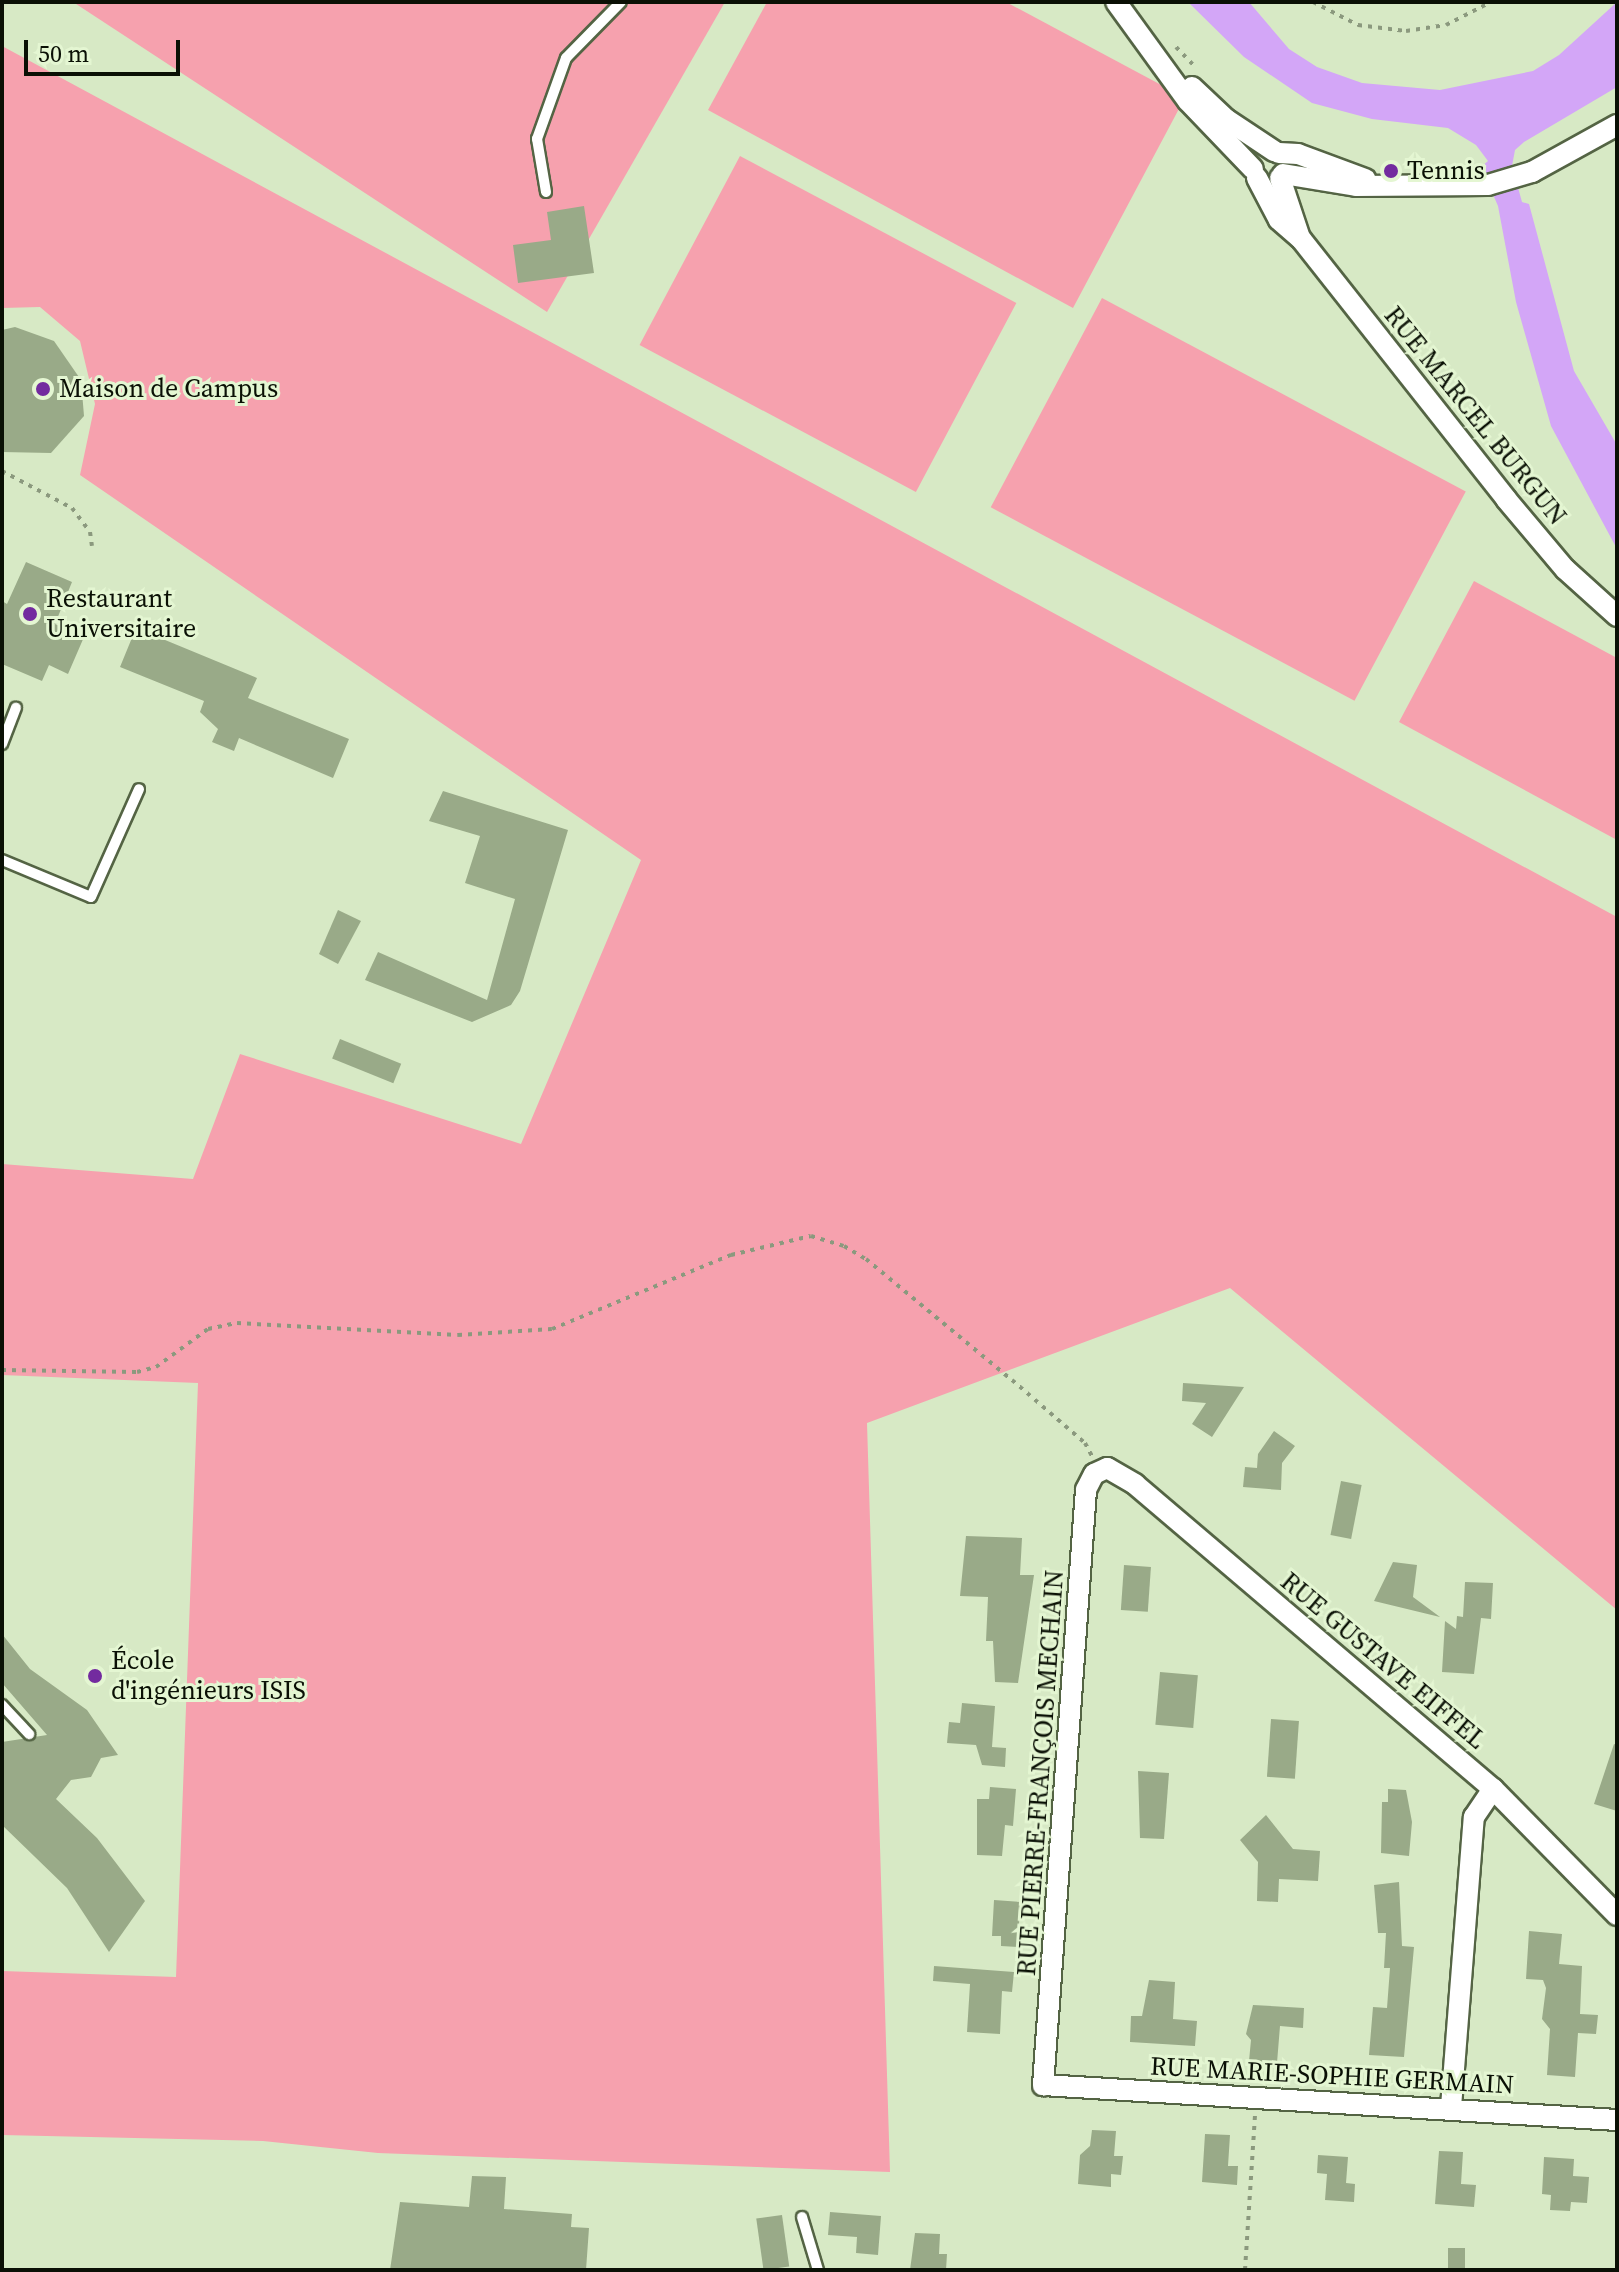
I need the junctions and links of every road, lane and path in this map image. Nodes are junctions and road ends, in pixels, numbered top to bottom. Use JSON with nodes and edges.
{"nodes":[{"id":1,"x":621,"y":2,"type":"edge"},
{"id":2,"x":1116,"y":2,"type":"edge"},
{"id":3,"x":1313,"y":2,"type":"edge"},
{"id":4,"x":1491,"y":2,"type":"edge"},
{"id":5,"x":1160,"y":57,"type":"junction"},
{"id":6,"x":1617,"y":125,"type":"edge"},
{"id":7,"x":1276,"y":152,"type":"junction"},
{"id":8,"x":1255,"y":173,"type":"junction"},
{"id":9,"x":1282,"y":176,"type":"junction"},
{"id":10,"x":1380,"y":185,"type":"junction"},
{"id":11,"x":546,"y":192,"type":"dead end"},
{"id":12,"x":1301,"y":239,"type":"junction"},
{"id":13,"x":2,"y":471,"type":"edge"},
{"id":14,"x":92,"y":546,"type":"dead end"},
{"id":15,"x":1617,"y":616,"type":"edge"},
{"id":16,"x":16,"y":708,"type":"dead end"},
{"id":17,"x":2,"y":744,"type":"edge"},
{"id":18,"x":139,"y":789,"type":"dead end"},
{"id":19,"x":2,"y":860,"type":"edge"},
{"id":20,"x":2,"y":1370,"type":"edge"},
{"id":21,"x":1100,"y":1469,"type":"junction"},
{"id":22,"x":2,"y":1705,"type":"edge"},
{"id":23,"x":29,"y":1734,"type":"dead end"},
{"id":24,"x":1493,"y":1789,"type":"junction"},
{"id":25,"x":1617,"y":1915,"type":"edge"},
{"id":26,"x":1043,"y":2085,"type":"joint"},
{"id":27,"x":1256,"y":2097,"type":"junction"},
{"id":28,"x":1451,"y":2107,"type":"junction"},
{"id":29,"x":1617,"y":2120,"type":"edge"},
{"id":30,"x":802,"y":2217,"type":"dead end"},
{"id":31,"x":818,"y":2270,"type":"edge"},
{"id":32,"x":1245,"y":2270,"type":"edge"}],
"edges":[{"from":1,"to":11,"type":"lane"},
{"from":2,"to":5,"type":"street"},
{"from":3,"to":4,"type":"path"},
{"from":5,"to":7,"type":"street"},
{"from":5,"to":8,"type":"street","name":"RUE MARCEL BURGUN"},
{"from":6,"to":10,"type":"street"},
{"from":7,"to":8,"type":"street"},
{"from":7,"to":9,"type":"street","name":"RUE MARCEL BURGUN"},
{"from":7,"to":10,"type":"street"},
{"from":8,"to":9,"type":"street"},
{"from":8,"to":12,"type":"street","name":"RUE MARCEL BURGUN"},
{"from":9,"to":10,"type":"street"},
{"from":9,"to":12,"type":"street","name":"RUE MARCEL BURGUN"},
{"from":12,"to":15,"type":"street","name":"RUE MARCEL BURGUN"},
{"from":13,"to":14,"type":"path"},
{"from":16,"to":17,"type":"lane"},
{"from":18,"to":19,"type":"lane"},
{"from":20,"to":21,"type":"path"},
{"from":21,"to":24,"type":"street","name":"RUE GUSTAVE EIFFEL"},
{"from":21,"to":26,"type":"street","name":"RUE PIERRE-FRANÇOIS MECHAIN"},
{"from":22,"to":23,"type":"lane"},
{"from":24,"to":25,"type":"street","name":"RUE GUSTAVE EIFFEL"},
{"from":24,"to":28,"type":"street"},
{"from":26,"to":27,"type":"street","name":"RUE MARIE-SOPHIE GERMAIN"},
{"from":27,"to":28,"type":"street","name":"RUE MARIE-SOPHIE GERMAIN"},
{"from":27,"to":32,"type":"path"},
{"from":28,"to":29,"type":"street","name":"RUE MARIE-SOPHIE GERMAIN"},
{"from":30,"to":31,"type":"lane"}]}
